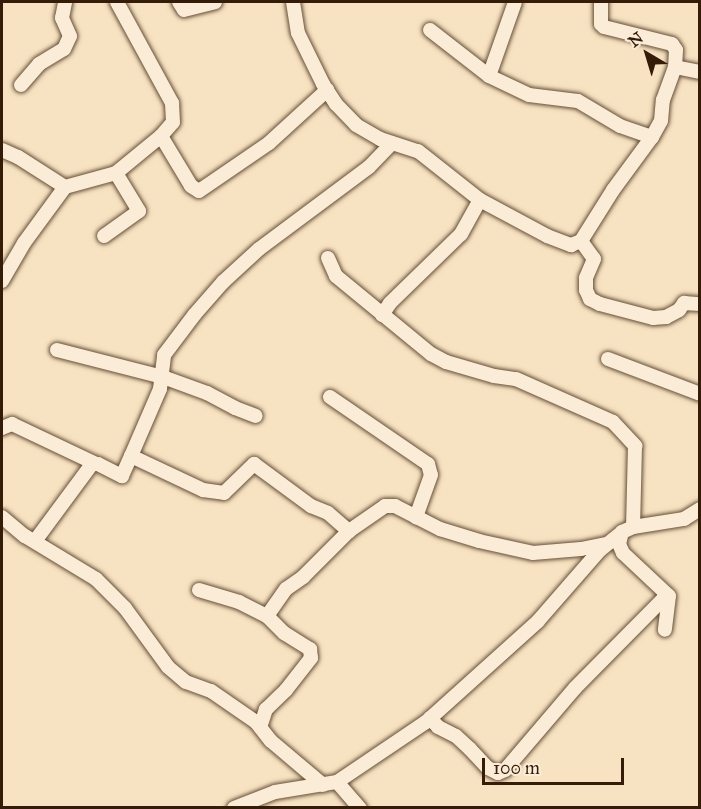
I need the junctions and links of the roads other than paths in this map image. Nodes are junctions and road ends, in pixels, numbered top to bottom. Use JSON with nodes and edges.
{"nodes":[{"id":1,"x":65,"y":2,"type":"edge"},
{"id":2,"x":117,"y":2,"type":"edge"},
{"id":3,"x":179,"y":2,"type":"edge"},
{"id":4,"x":215,"y":2,"type":"edge"},
{"id":5,"x":293,"y":2,"type":"edge"},
{"id":6,"x":515,"y":2,"type":"edge"},
{"id":7,"x":601,"y":2,"type":"edge"},
{"id":8,"x":430,"y":30,"type":"dead end"},
{"id":9,"x":675,"y":67,"type":"junction"},
{"id":10,"x":699,"y":72,"type":"edge"},
{"id":11,"x":489,"y":76,"type":"junction"},
{"id":12,"x":21,"y":85,"type":"dead end"},
{"id":13,"x":327,"y":90,"type":"junction"},
{"id":14,"x":162,"y":136,"type":"junction"},
{"id":15,"x":652,"y":137,"type":"junction"},
{"id":16,"x":392,"y":143,"type":"junction"},
{"id":17,"x":2,"y":150,"type":"edge"},
{"id":18,"x":116,"y":173,"type":"junction"},
{"id":19,"x":64,"y":188,"type":"junction"},
{"id":20,"x":480,"y":200,"type":"junction"},
{"id":21,"x":104,"y":236,"type":"dead end"},
{"id":22,"x":581,"y":241,"type":"junction"},
{"id":23,"x":328,"y":258,"type":"dead end"},
{"id":24,"x":5,"y":265,"type":"edge"},
{"id":25,"x":2,"y":281,"type":"edge"},
{"id":26,"x":699,"y":304,"type":"edge"},
{"id":27,"x":382,"y":315,"type":"junction"},
{"id":28,"x":57,"y":350,"type":"dead end"},
{"id":29,"x":608,"y":359,"type":"dead end"},
{"id":30,"x":163,"y":377,"type":"junction"},
{"id":31,"x":699,"y":394,"type":"edge"},
{"id":32,"x":330,"y":397,"type":"dead end"},
{"id":33,"x":256,"y":416,"type":"dead end"},
{"id":34,"x":2,"y":428,"type":"edge"},
{"id":35,"x":131,"y":456,"type":"junction"},
{"id":36,"x":94,"y":463,"type":"junction"},
{"id":37,"x":699,"y":509,"type":"edge"},
{"id":38,"x":2,"y":517,"type":"edge"},
{"id":39,"x":416,"y":517,"type":"junction"},
{"id":40,"x":627,"y":530,"type":"junction"},
{"id":41,"x":349,"y":531,"type":"junction"},
{"id":42,"x":35,"y":541,"type":"junction"},
{"id":43,"x":609,"y":543,"type":"junction"},
{"id":44,"x":199,"y":590,"type":"dead end"},
{"id":45,"x":668,"y":595,"type":"junction"},
{"id":46,"x":267,"y":616,"type":"junction"},
{"id":47,"x":665,"y":630,"type":"dead end"},
{"id":48,"x":430,"y":718,"type":"junction"},
{"id":49,"x":260,"y":727,"type":"junction"},
{"id":50,"x":330,"y":784,"type":"junction"},
{"id":51,"x":234,"y":807,"type":"edge"},
{"id":52,"x":360,"y":807,"type":"edge"}],
"edges":[{"from":1,"to":12,"type":"street"},
{"from":2,"to":14,"type":"street"},
{"from":3,"to":4,"type":"street"},
{"from":5,"to":13,"type":"street"},
{"from":6,"to":11,"type":"street"},
{"from":7,"to":9,"type":"street"},
{"from":8,"to":11,"type":"street"},
{"from":9,"to":10,"type":"street"},
{"from":9,"to":15,"type":"street"},
{"from":11,"to":15,"type":"street"},
{"from":13,"to":14,"type":"street"},
{"from":13,"to":16,"type":"street"},
{"from":14,"to":18,"type":"street"},
{"from":15,"to":22,"type":"street"},
{"from":16,"to":20,"type":"street"},
{"from":16,"to":30,"type":"street"},
{"from":17,"to":19,"type":"street"},
{"from":18,"to":19,"type":"street"},
{"from":18,"to":21,"type":"street"},
{"from":19,"to":24,"type":"street"},
{"from":20,"to":22,"type":"street"},
{"from":20,"to":27,"type":"street"},
{"from":22,"to":26,"type":"street"},
{"from":23,"to":27,"type":"street"},
{"from":24,"to":25,"type":"street"},
{"from":27,"to":40,"type":"street"},
{"from":28,"to":30,"type":"street"},
{"from":29,"to":31,"type":"street"},
{"from":30,"to":33,"type":"street"},
{"from":30,"to":35,"type":"street"},
{"from":32,"to":39,"type":"street"},
{"from":34,"to":36,"type":"street"},
{"from":35,"to":36,"type":"street"},
{"from":35,"to":41,"type":"street"},
{"from":36,"to":42,"type":"street"},
{"from":37,"to":40,"type":"street"},
{"from":38,"to":42,"type":"street"},
{"from":39,"to":41,"type":"street"},
{"from":39,"to":43,"type":"street"},
{"from":40,"to":43,"type":"street"},
{"from":40,"to":45,"type":"street"},
{"from":41,"to":46,"type":"street"},
{"from":42,"to":49,"type":"street"},
{"from":43,"to":48,"type":"street"},
{"from":44,"to":46,"type":"street"},
{"from":45,"to":47,"type":"street"},
{"from":45,"to":48,"type":"street"},
{"from":46,"to":49,"type":"street"},
{"from":48,"to":50,"type":"street"},
{"from":49,"to":50,"type":"street"},
{"from":50,"to":51,"type":"street"},
{"from":50,"to":52,"type":"street"}]}
